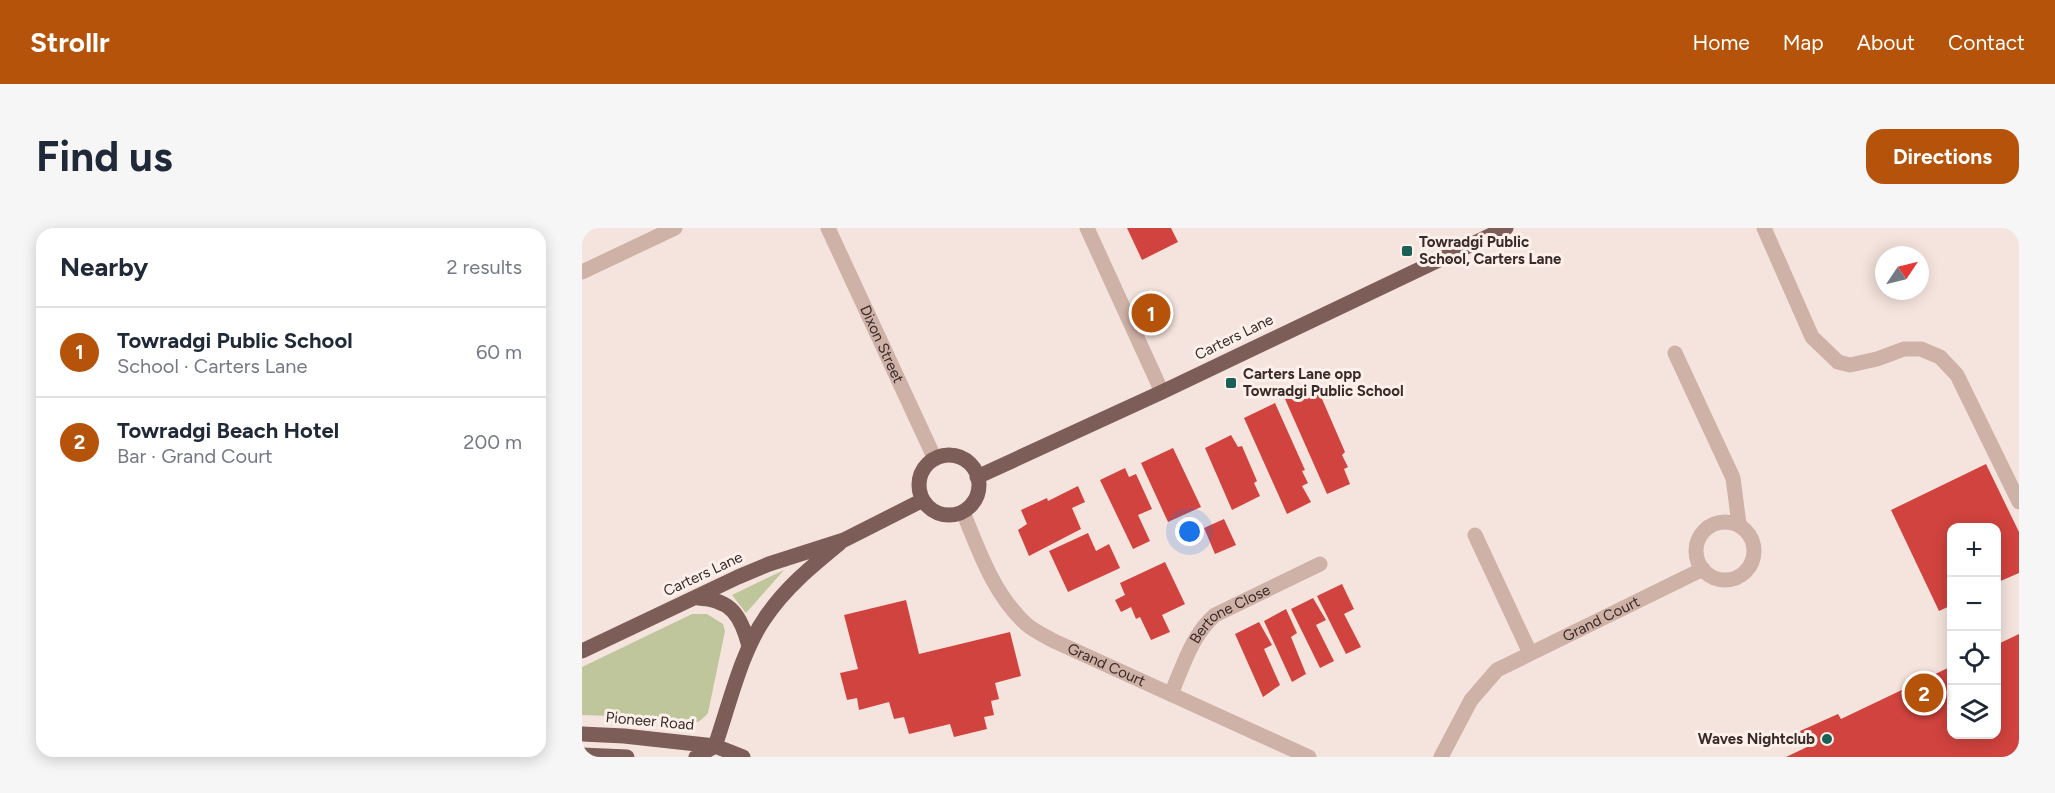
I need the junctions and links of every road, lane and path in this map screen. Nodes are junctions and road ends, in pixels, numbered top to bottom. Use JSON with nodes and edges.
{"nodes":[{"id":1,"x":675,"y":228,"type":"edge"},
{"id":2,"x":828,"y":228,"type":"edge"},
{"id":3,"x":1087,"y":228,"type":"edge"},
{"id":4,"x":1506,"y":228,"type":"edge"},
{"id":5,"x":1764,"y":228,"type":"edge"},
{"id":6,"x":582,"y":272,"type":"edge"},
{"id":7,"x":1675,"y":353,"type":"dead end"},
{"id":8,"x":1162,"y":392,"type":"junction"},
{"id":9,"x":935,"y":459,"type":"junction"},
{"id":10,"x":978,"y":477,"type":"junction"},
{"id":11,"x":923,"y":500,"type":"junction"},
{"id":12,"x":2019,"y":502,"type":"edge"},
{"id":13,"x":963,"y":512,"type":"junction"},
{"id":14,"x":1739,"y":524,"type":"junction"},
{"id":15,"x":1475,"y":535,"type":"dead end"},
{"id":16,"x":844,"y":540,"type":"junction"},
{"id":17,"x":1320,"y":564,"type":"dead end"},
{"id":18,"x":1703,"y":569,"type":"junction"},
{"id":19,"x":695,"y":597,"type":"junction"},
{"id":20,"x":749,"y":646,"type":"junction"},
{"id":21,"x":582,"y":651,"type":"edge"},
{"id":22,"x":1530,"y":653,"type":"junction"},
{"id":23,"x":1171,"y":694,"type":"junction"},
{"id":24,"x":582,"y":734,"type":"edge"},
{"id":25,"x":715,"y":746,"type":"junction"},
{"id":26,"x":582,"y":755,"type":"edge"},
{"id":27,"x":627,"y":757,"type":"edge"},
{"id":28,"x":696,"y":757,"type":"edge"},
{"id":29,"x":743,"y":757,"type":"edge"},
{"id":30,"x":1309,"y":757,"type":"edge"},
{"id":31,"x":1441,"y":757,"type":"edge"}],
"edges":[{"from":1,"to":6,"type":"street"},
{"from":2,"to":9,"type":"street","name":"Dixon Street"},
{"from":3,"to":8,"type":"street"},
{"from":4,"to":8,"type":"main road","name":"Carters Lane"},
{"from":5,"to":12,"type":"street"},
{"from":7,"to":14,"type":"street"},
{"from":8,"to":10,"type":"main road","name":"Carters Lane"},
{"from":9,"to":10,"type":"main road"},
{"from":9,"to":11,"type":"main road"},
{"from":10,"to":13,"type":"main road"},
{"from":11,"to":13,"type":"main road"},
{"from":11,"to":16,"type":"main road","name":"Carters Lane"},
{"from":13,"to":23,"type":"street","name":"Grand Court"},
{"from":14,"to":18,"type":"street"},
{"from":14,"to":18,"type":"street"},
{"from":15,"to":22,"type":"street"},
{"from":16,"to":19,"type":"main road","name":"Carters Lane"},
{"from":16,"to":20,"type":"main road","name":"Carters Lane"},
{"from":17,"to":23,"type":"street","name":"Bertone Close"},
{"from":18,"to":22,"type":"street","name":"Grand Court"},
{"from":19,"to":20,"type":"main road"},
{"from":19,"to":21,"type":"main road","name":"Carters Lane"},
{"from":20,"to":25,"type":"main road","name":"Carters Lane"},
{"from":22,"to":31,"type":"street","name":"Grand Court"},
{"from":23,"to":30,"type":"street","name":"Grand Court"},
{"from":24,"to":25,"type":"main road","name":"Pioneer Road"},
{"from":25,"to":28,"type":"main road","name":"Pioneer Road"},
{"from":25,"to":29,"type":"main road","name":"Pioneer Road"},
{"from":26,"to":27,"type":"main road"}]}
